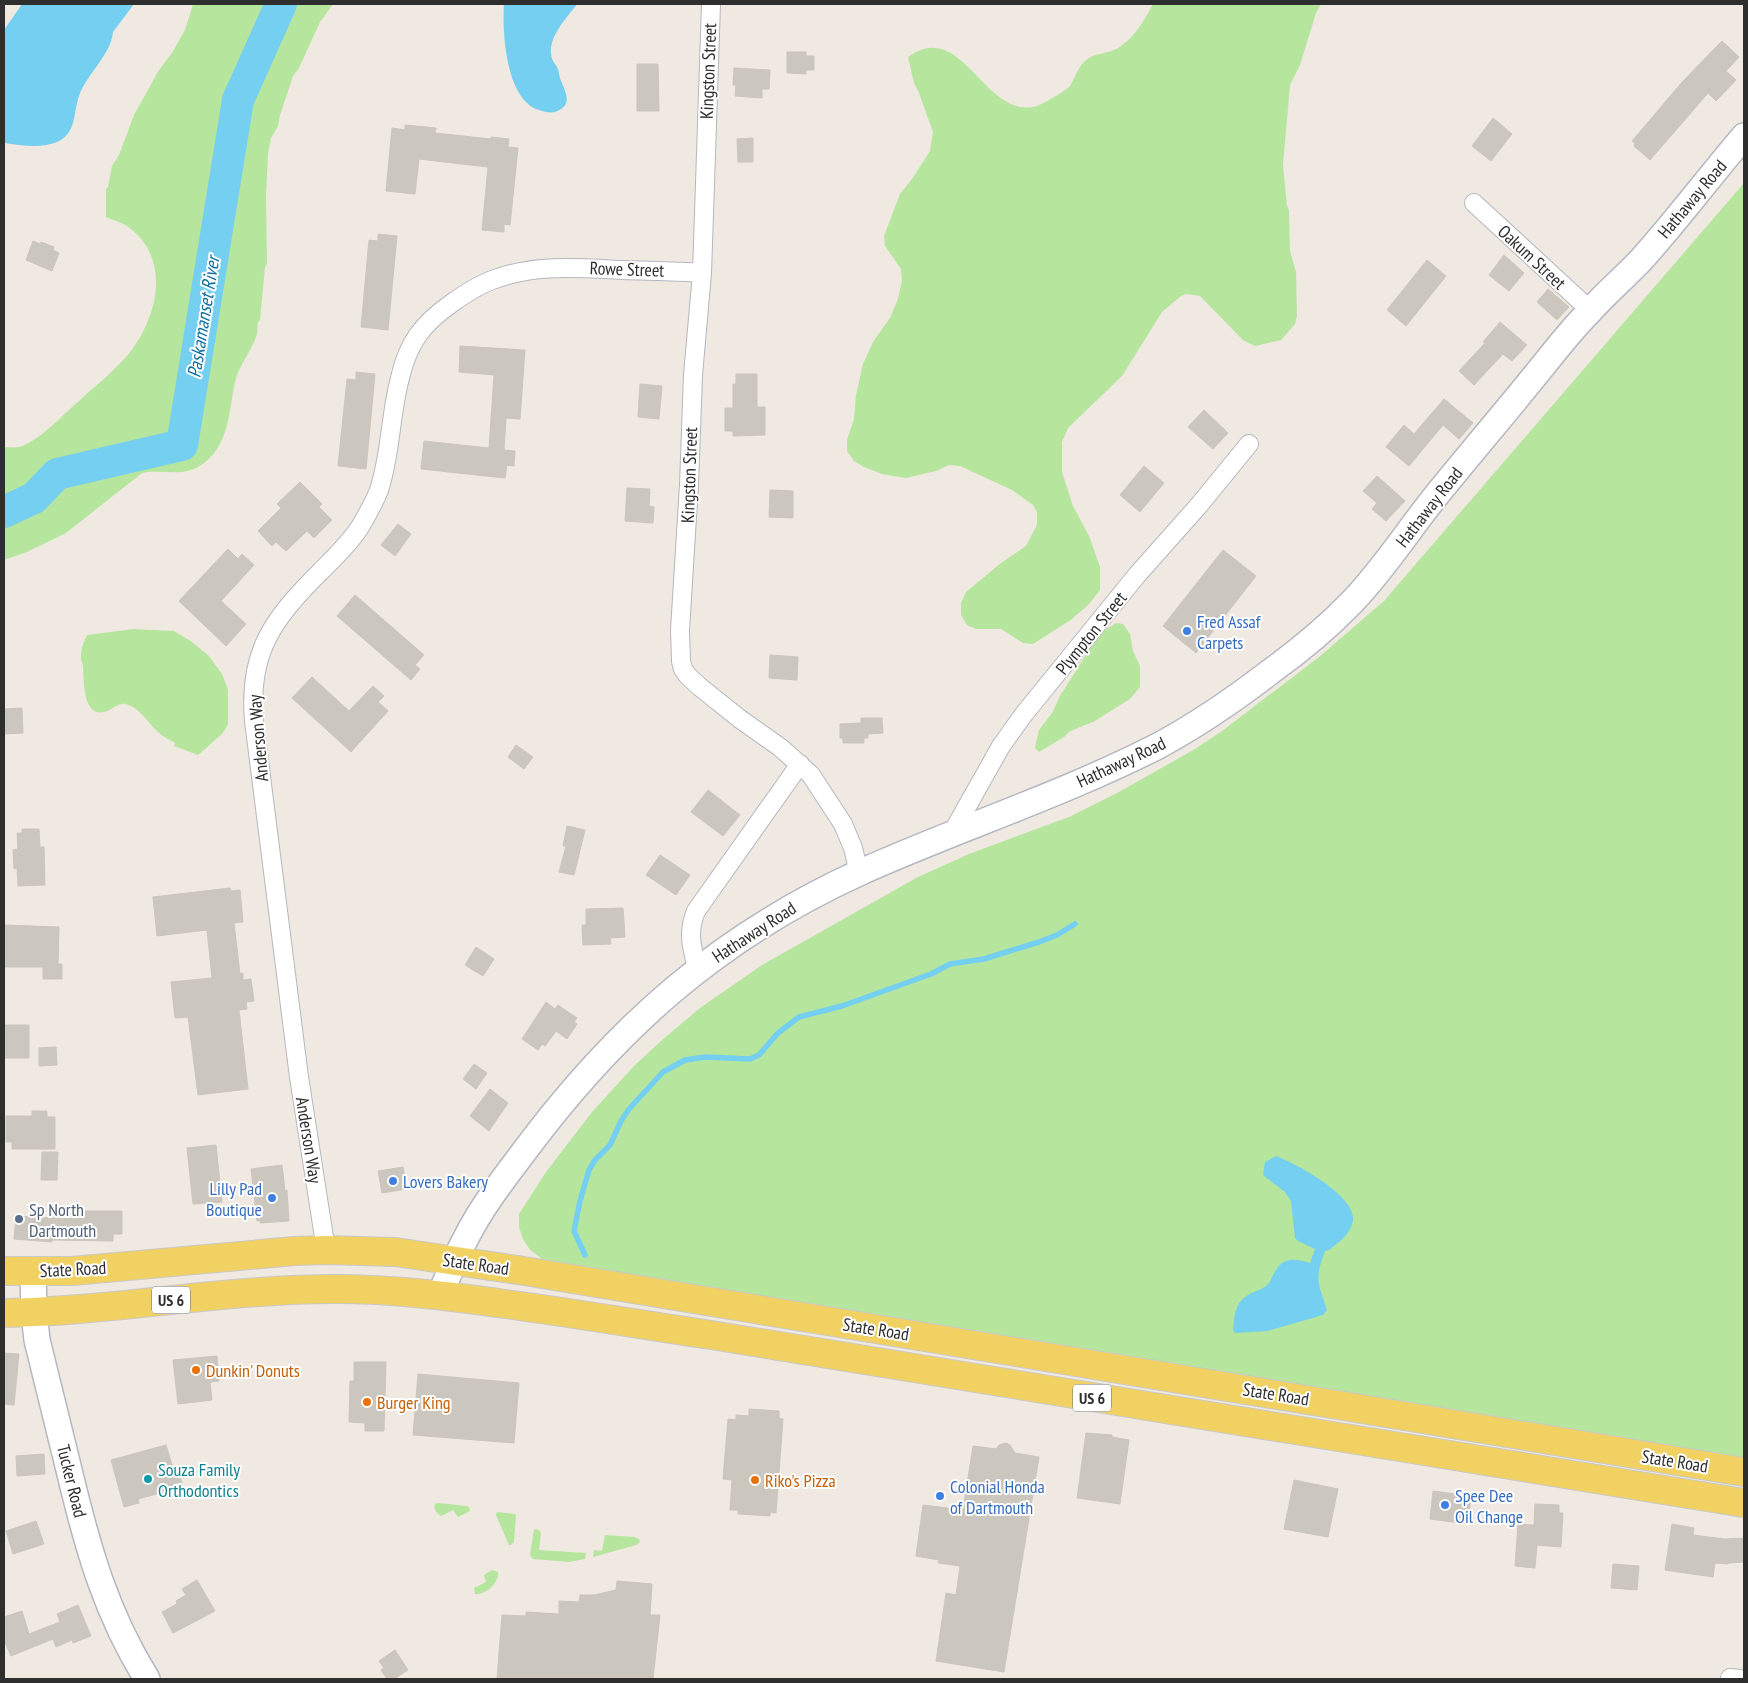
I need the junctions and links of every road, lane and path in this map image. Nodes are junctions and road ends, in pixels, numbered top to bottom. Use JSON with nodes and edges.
{"nodes":[{"id":1,"x":711,"y":4,"type":"edge"},
{"id":2,"x":1744,"y":136,"type":"edge"},
{"id":3,"x":1474,"y":203,"type":"dead end"},
{"id":4,"x":552,"y":268,"type":"joint"},
{"id":5,"x":702,"y":273,"type":"junction"},
{"id":6,"x":1590,"y":310,"type":"junction"},
{"id":7,"x":1249,"y":444,"type":"dead end"},
{"id":8,"x":800,"y":764,"type":"junction"},
{"id":9,"x":951,"y":834,"type":"junction"},
{"id":10,"x":859,"y":873,"type":"junction"},
{"id":11,"x":697,"y":970,"type":"junction"},
{"id":12,"x":326,"y":1250,"type":"junction"},
{"id":13,"x":455,"y":1261,"type":"junction"},
{"id":14,"x":4,"y":1271,"type":"edge"},
{"id":15,"x":33,"y":1272,"type":"junction"},
{"id":16,"x":440,"y":1295,"type":"junction"},
{"id":17,"x":34,"y":1312,"type":"junction"},
{"id":18,"x":4,"y":1313,"type":"edge"},
{"id":19,"x":1188,"y":1380,"type":"junction"},
{"id":20,"x":1182,"y":1411,"type":"junction"},
{"id":21,"x":1744,"y":1472,"type":"edge"},
{"id":22,"x":1744,"y":1503,"type":"edge"},
{"id":23,"x":147,"y":1679,"type":"edge"}],
"edges":[{"from":1,"to":5,"type":"street","name":"Kingston Street"},
{"from":2,"to":6,"type":"main road","name":"Hathaway Road"},
{"from":3,"to":6,"type":"street","name":"Oakum Street"},
{"from":4,"to":5,"type":"street","name":"Rowe Street"},
{"from":4,"to":12,"type":"street","name":"Anderson Way"},
{"from":5,"to":8,"type":"street","name":"Kingston Street"},
{"from":6,"to":9,"type":"main road","name":"Hathaway Road"},
{"from":7,"to":9,"type":"street","name":"Plympton Street"},
{"from":8,"to":10,"type":"street","name":"Kingston Street"},
{"from":8,"to":11,"type":"street"},
{"from":9,"to":10,"type":"main road","name":"Hathaway Road"},
{"from":10,"to":11,"type":"main road","name":"Hathaway Road"},
{"from":11,"to":13,"type":"main road","name":"Hathaway Road"},
{"from":12,"to":13,"type":"main road","name":"State Road","number":"US 6"},
{"from":12,"to":15,"type":"main road","name":"State Road","number":"US 6"},
{"from":13,"to":16,"type":"main road","name":"Hathaway Road"},
{"from":13,"to":19,"type":"main road","name":"State Road","number":"US 6"},
{"from":14,"to":15,"type":"main road","name":"State Road","number":"US 6"},
{"from":15,"to":17,"type":"main road","name":"Tucker Road"},
{"from":16,"to":17,"type":"main road","name":"State Road","number":"US 6"},
{"from":16,"to":20,"type":"main road","name":"State Road","number":"US 6"},
{"from":17,"to":18,"type":"main road","name":"State Road","number":"US 6"},
{"from":17,"to":23,"type":"main road","name":"Tucker Road"},
{"from":19,"to":20,"type":"main road"},
{"from":19,"to":21,"type":"main road","name":"State Road","number":"US 6"},
{"from":20,"to":22,"type":"main road","name":"State Road","number":"US 6"}]}
